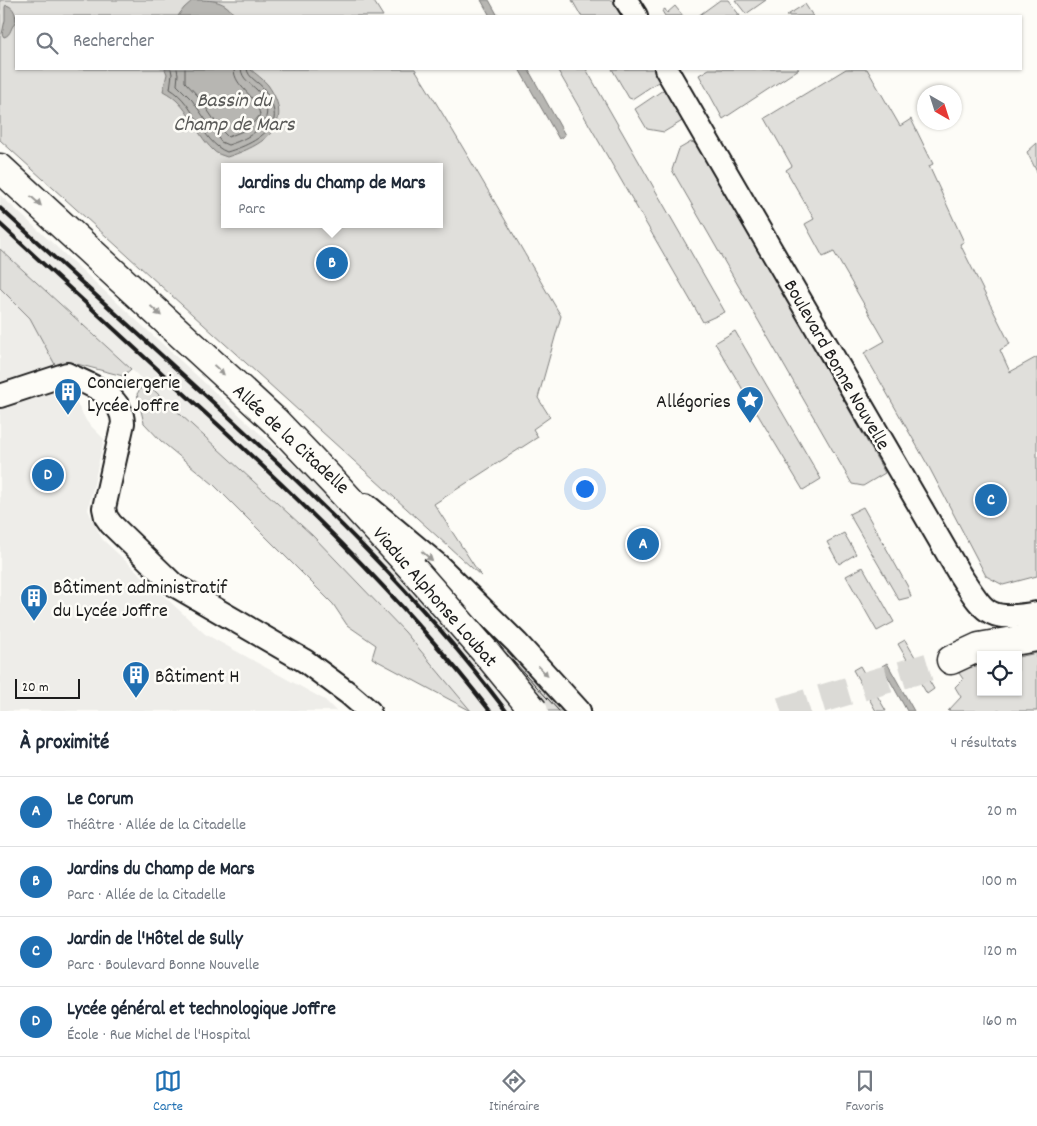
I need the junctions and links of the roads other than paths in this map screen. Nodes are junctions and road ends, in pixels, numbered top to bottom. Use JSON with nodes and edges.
{"nodes":[{"id":1,"x":626,"y":0,"type":"edge"},
{"id":2,"x":635,"y":15,"type":"edge"},
{"id":3,"x":667,"y":70,"type":"edge"},
{"id":4,"x":0,"y":168,"type":"edge"},
{"id":5,"x":0,"y":396,"type":"edge"},
{"id":6,"x":334,"y":483,"type":"junction"},
{"id":7,"x":1037,"y":613,"type":"edge"},
{"id":8,"x":1037,"y":637,"type":"edge"},
{"id":9,"x":951,"y":660,"type":"tunnel mouth"},
{"id":10,"x":369,"y":711,"type":"edge"},
{"id":11,"x":534,"y":711,"type":"edge"},
{"id":12,"x":579,"y":711,"type":"edge"}],
"edges":[{"from":1,"to":2,"type":"street"},
{"from":3,"to":7,"type":"street","name":"Boulevard Bonne Nouvelle"},
{"from":4,"to":6,"type":"street","name":"Allée de la Citadelle","one_way":true},
{"from":5,"to":10,"type":"street"},
{"from":6,"to":11,"type":"street","name":"Viaduc Alphonse Loubat","bridge":true},
{"from":6,"to":12,"type":"street","name":"Allée de la Citadelle","one_way":true},
{"from":8,"to":9,"type":"street"}]}
